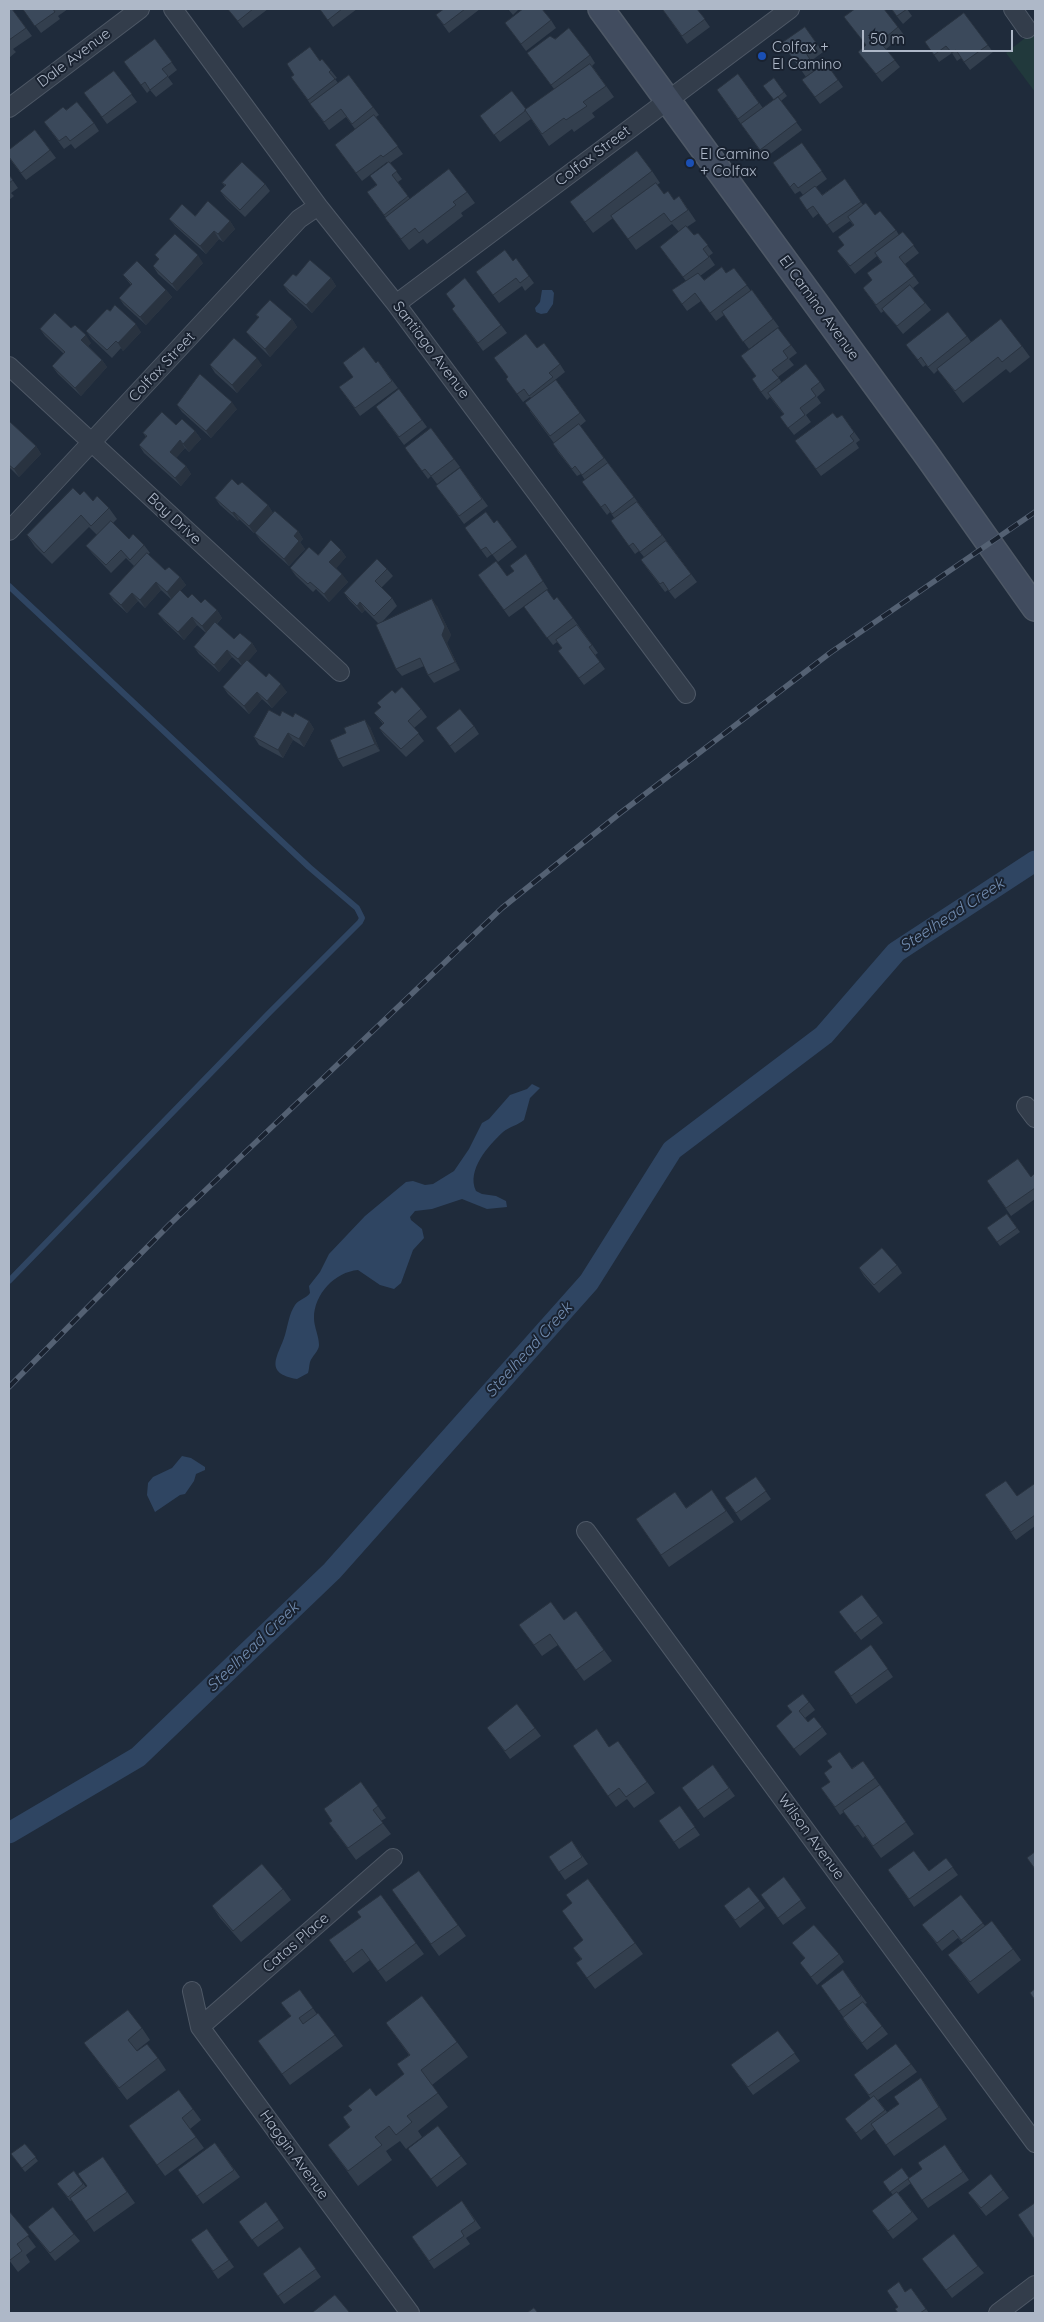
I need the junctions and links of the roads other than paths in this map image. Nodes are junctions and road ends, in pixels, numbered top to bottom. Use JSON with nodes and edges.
{"nodes":[{"id":1,"x":140,"y":9,"type":"edge"},
{"id":2,"x":173,"y":9,"type":"edge"},
{"id":3,"x":601,"y":9,"type":"edge"},
{"id":4,"x":790,"y":9,"type":"edge"},
{"id":5,"x":1013,"y":9,"type":"edge"},
{"id":6,"x":1027,"y":29,"type":"dead end"},
{"id":7,"x":668,"y":101,"type":"junction"},
{"id":8,"x":9,"y":108,"type":"edge"},
{"id":9,"x":318,"y":206,"type":"junction"},
{"id":10,"x":396,"y":304,"type":"junction"},
{"id":11,"x":9,"y":366,"type":"edge"},
{"id":12,"x":91,"y":443,"type":"junction"},
{"id":13,"x":9,"y":531,"type":"edge"},
{"id":14,"x":1035,"y":608,"type":"edge"},
{"id":15,"x":340,"y":672,"type":"dead end"},
{"id":16,"x":686,"y":694,"type":"dead end"},
{"id":17,"x":586,"y":1531,"type":"dead end"},
{"id":18,"x":393,"y":1858,"type":"dead end"},
{"id":19,"x":192,"y":1991,"type":"dead end"},
{"id":20,"x":200,"y":2028,"type":"junction"},
{"id":21,"x":1035,"y":2143,"type":"edge"},
{"id":22,"x":1035,"y":2285,"type":"edge"},
{"id":23,"x":410,"y":2313,"type":"edge"},
{"id":24,"x":998,"y":2313,"type":"edge"}],
"edges":[{"from":1,"to":8,"type":"street","name":"Dale Avenue"},
{"from":2,"to":9,"type":"street","name":"Santiago Avenue"},
{"from":3,"to":7,"type":"main road","name":"El Camino Avenue"},
{"from":4,"to":7,"type":"street","name":"Colfax Street"},
{"from":5,"to":6,"type":"street"},
{"from":7,"to":10,"type":"street","name":"Colfax Street"},
{"from":7,"to":14,"type":"main road","name":"El Camino Avenue"},
{"from":9,"to":10,"type":"street","name":"Santiago Avenue"},
{"from":9,"to":12,"type":"street","name":"Colfax Street"},
{"from":10,"to":16,"type":"street","name":"Santiago Avenue"},
{"from":11,"to":12,"type":"street","name":"Bay Drive"},
{"from":12,"to":13,"type":"street","name":"Colfax Street"},
{"from":12,"to":15,"type":"street","name":"Bay Drive"},
{"from":17,"to":21,"type":"street","name":"Wilson Avenue"},
{"from":18,"to":20,"type":"street","name":"Catas Place"},
{"from":19,"to":20,"type":"street","name":"Haggin Avenue"},
{"from":20,"to":23,"type":"street","name":"Haggin Avenue"},
{"from":22,"to":24,"type":"street"}]}
